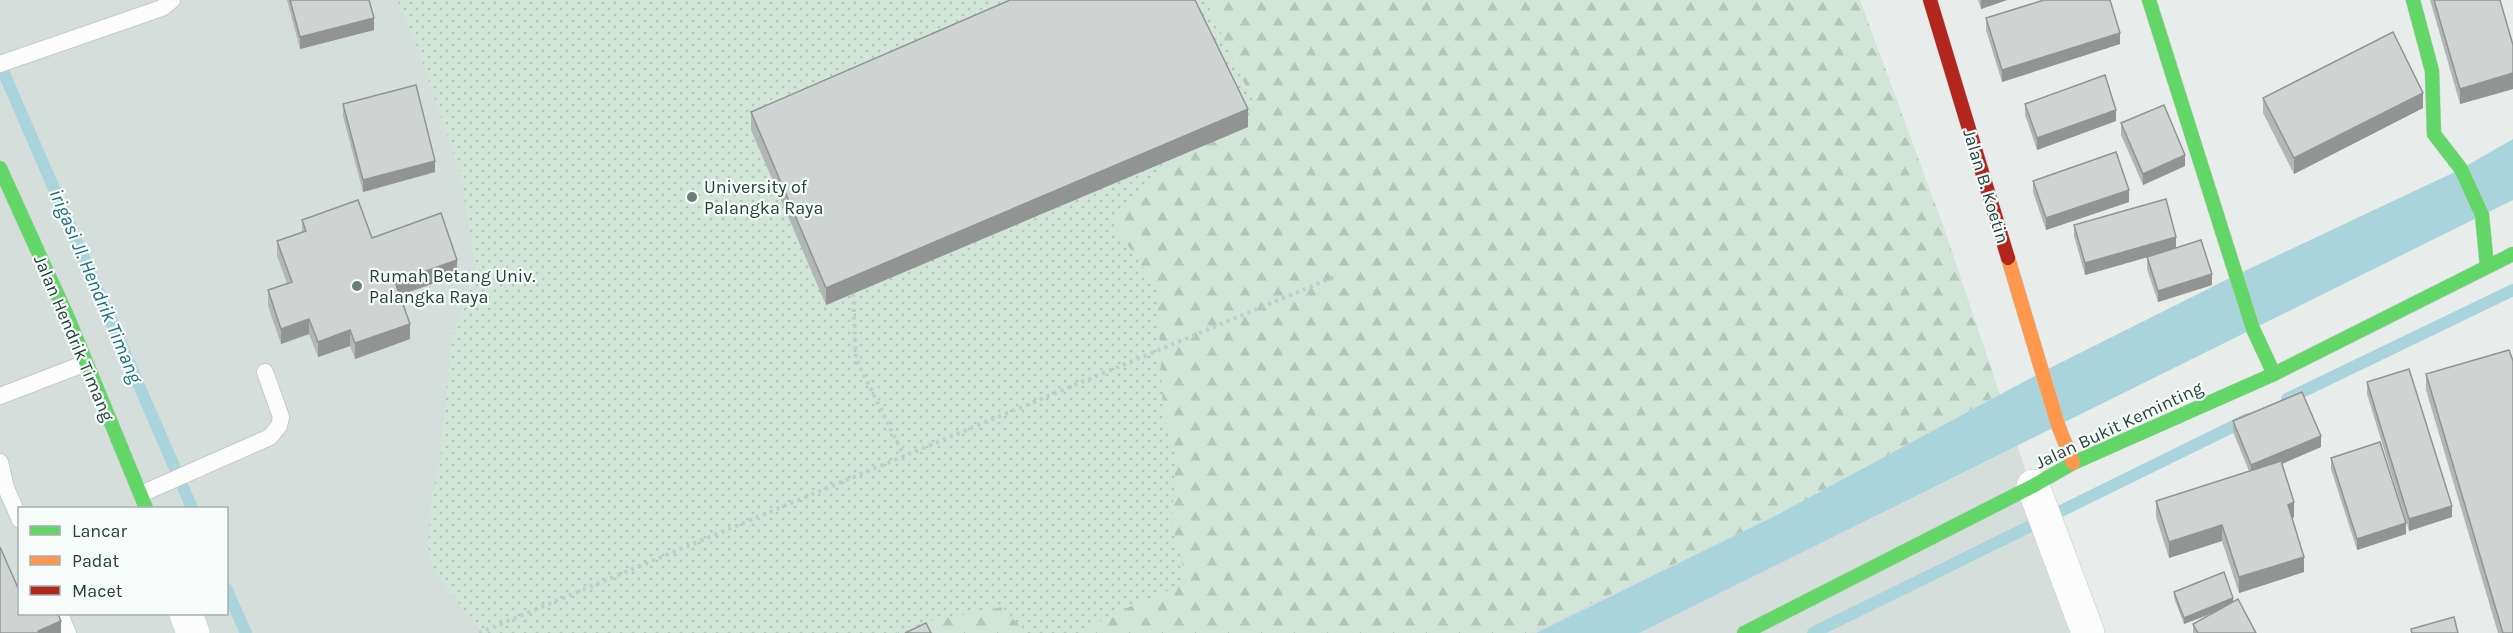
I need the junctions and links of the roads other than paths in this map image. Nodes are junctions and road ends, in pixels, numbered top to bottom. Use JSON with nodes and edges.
{"nodes":[{"id":1,"x":172,"y":0,"type":"edge"},
{"id":2,"x":1929,"y":0,"type":"edge"},
{"id":3,"x":2149,"y":0,"type":"edge"},
{"id":4,"x":2413,"y":0,"type":"edge"},
{"id":5,"x":0,"y":64,"type":"edge"},
{"id":6,"x":0,"y":168,"type":"edge"},
{"id":7,"x":2513,"y":254,"type":"edge"},
{"id":8,"x":2487,"y":267,"type":"junction"},
{"id":9,"x":86,"y":363,"type":"junction"},
{"id":10,"x":265,"y":372,"type":"dead end"},
{"id":11,"x":2274,"y":374,"type":"junction"},
{"id":12,"x":0,"y":396,"type":"edge"},
{"id":13,"x":0,"y":462,"type":"edge"},
{"id":14,"x":2073,"y":463,"type":"junction"},
{"id":15,"x":2033,"y":486,"type":"junction"},
{"id":16,"x":144,"y":501,"type":"edge"},
{"id":17,"x":18,"y":515,"type":"edge"},
{"id":18,"x":60,"y":615,"type":"edge"},
{"id":19,"x":186,"y":615,"type":"edge"},
{"id":20,"x":68,"y":633,"type":"edge"},
{"id":21,"x":194,"y":633,"type":"edge"},
{"id":22,"x":1744,"y":633,"type":"edge"},
{"id":23,"x":2088,"y":633,"type":"edge"}],
"edges":[{"from":1,"to":5,"type":"lane"},
{"from":2,"to":14,"type":"street","name":"Jalan B. Koetin"},
{"from":3,"to":11,"type":"street"},
{"from":4,"to":8,"type":"street"},
{"from":6,"to":9,"type":"street","name":"Jalan Hendrik Timang"},
{"from":7,"to":8,"type":"street","name":"Jalan Bukit Keminting"},
{"from":8,"to":11,"type":"street","name":"Jalan Bukit Keminting"},
{"from":9,"to":12,"type":"lane"},
{"from":9,"to":16,"type":"street","name":"Jalan Hendrik Timang"},
{"from":10,"to":16,"type":"lane"},
{"from":11,"to":14,"type":"street","name":"Jalan Bukit Keminting"},
{"from":13,"to":17,"type":"lane"},
{"from":14,"to":15,"type":"street","name":"Jalan Bukit Keminting"},
{"from":15,"to":22,"type":"street","name":"Jalan Bukit Keminting"},
{"from":15,"to":23,"type":"street"},
{"from":18,"to":20,"type":"lane"},
{"from":19,"to":21,"type":"street"}]}
